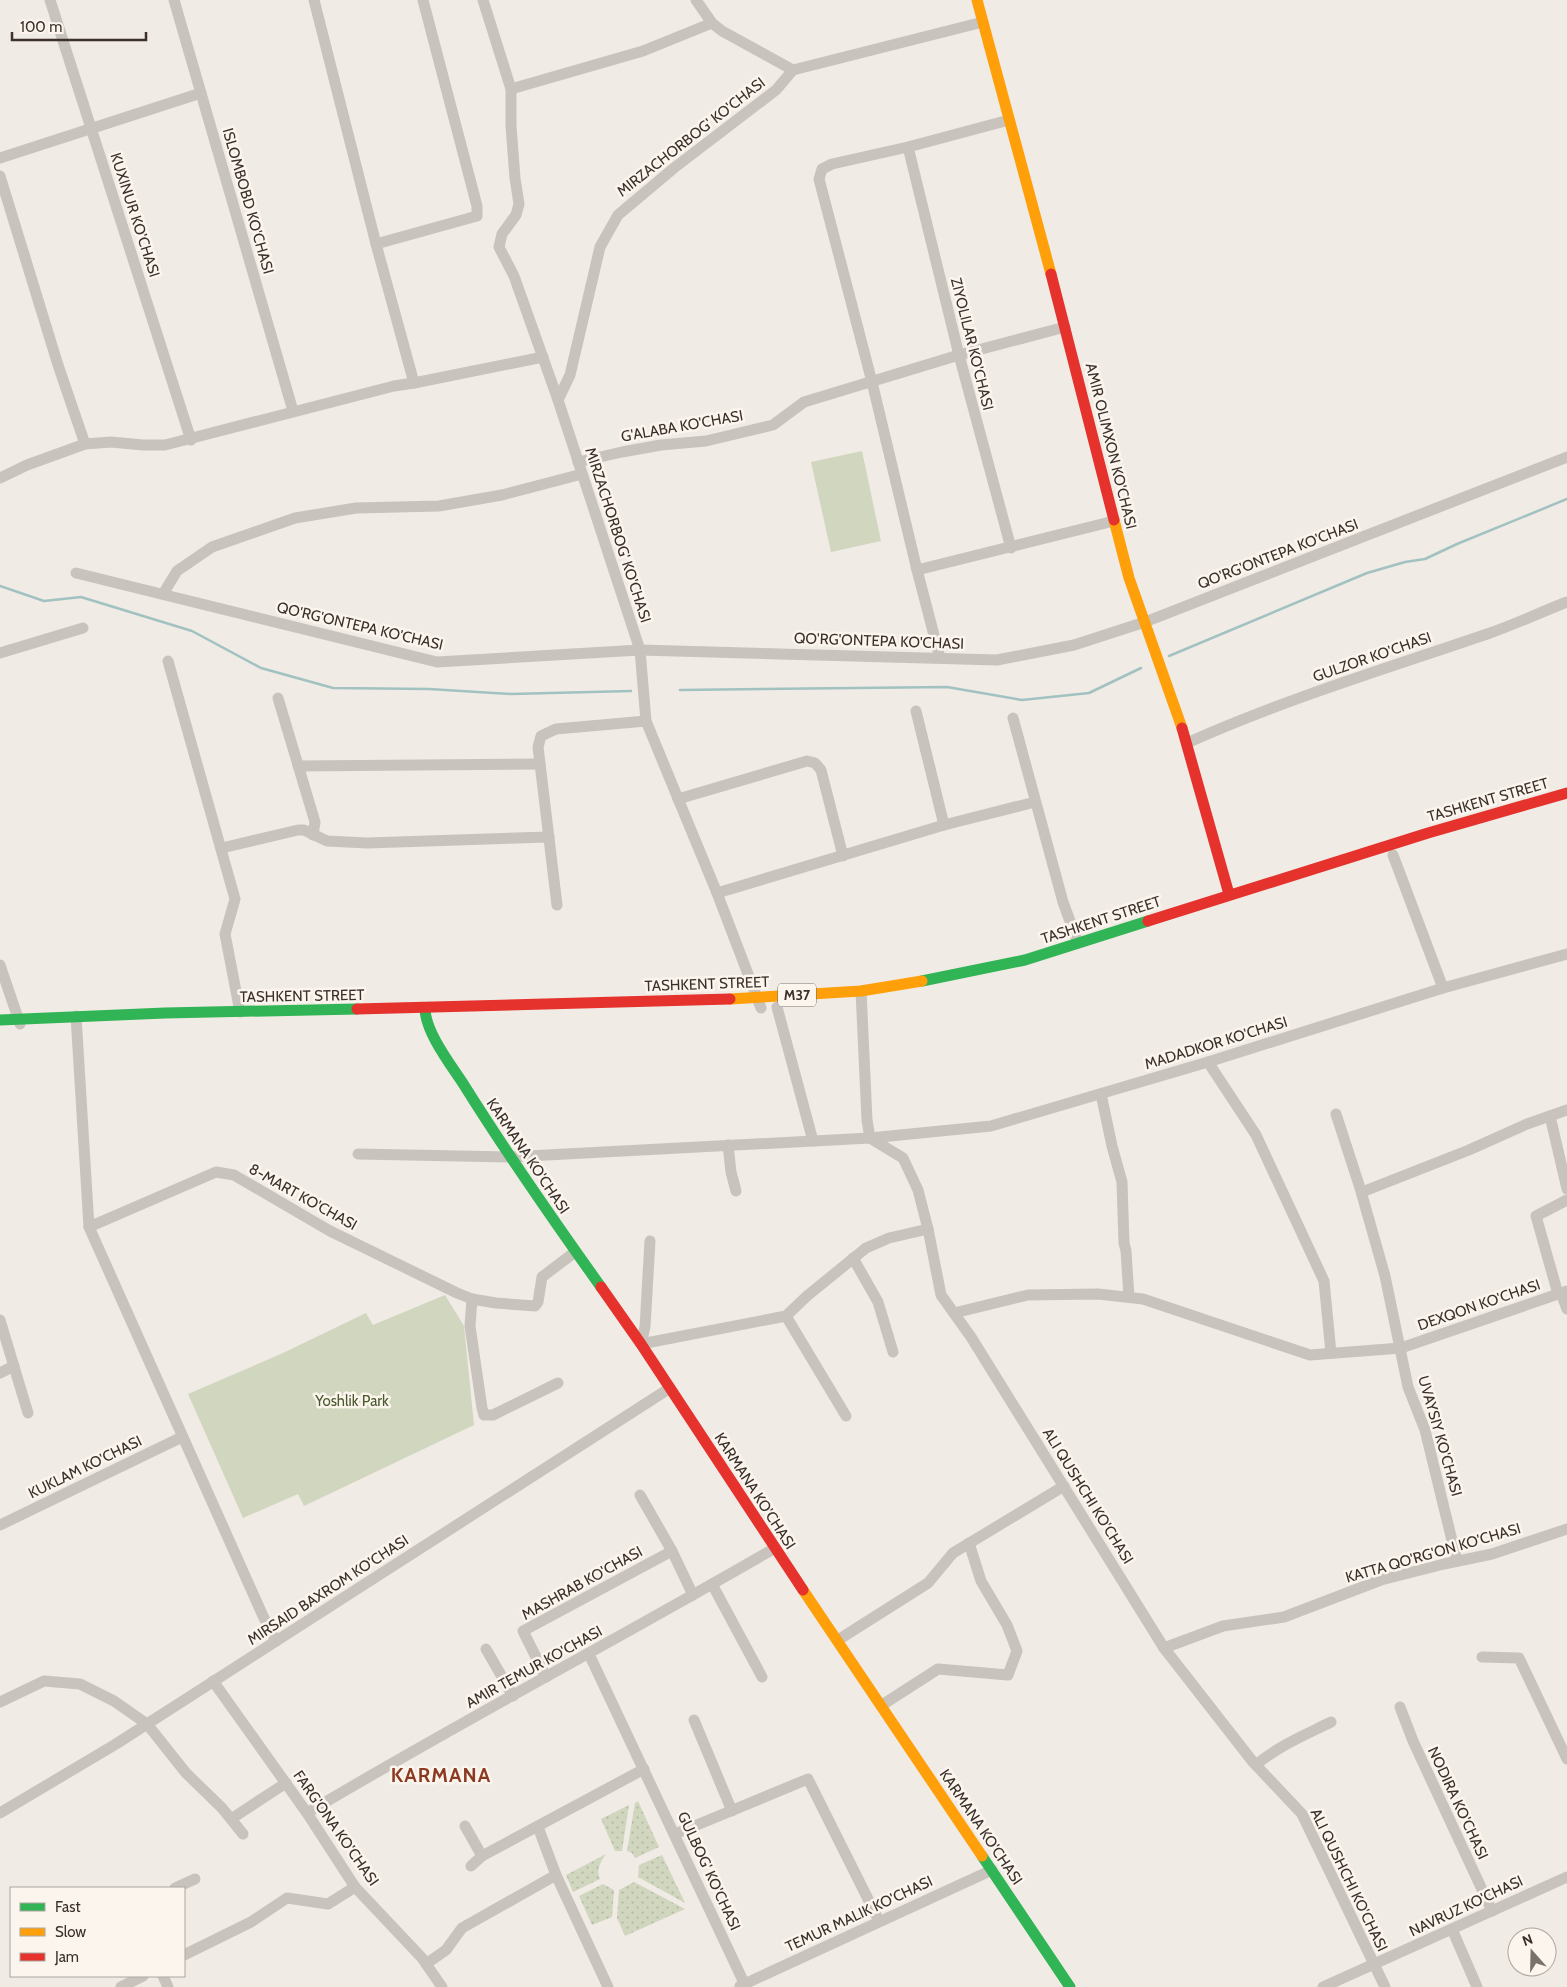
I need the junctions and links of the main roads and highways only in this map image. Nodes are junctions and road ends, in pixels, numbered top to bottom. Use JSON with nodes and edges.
{"nodes":[{"id":1,"x":977,"y":0,"type":"edge"},
{"id":2,"x":1567,"y":793,"type":"edge"},
{"id":3,"x":1567,"y":804,"type":"edge"},
{"id":4,"x":1230,"y":900,"type":"junction"},
{"id":5,"x":860,"y":996,"type":"junction"},
{"id":6,"x":759,"y":1003,"type":"junction"},
{"id":7,"x":425,"y":1013,"type":"junction"},
{"id":8,"x":0,"y":1020,"type":"edge"},
{"id":9,"x":76,"y":1021,"type":"junction"},
{"id":10,"x":20,"y":1024,"type":"junction"},
{"id":11,"x":0,"y":1029,"type":"edge"},
{"id":12,"x":1070,"y":1987,"type":"edge"}],
"edges":[{"from":1,"to":4,"type":"main road","name":"AMIR OLIMXON KO'CHASI"},
{"from":2,"to":4,"type":"main road","name":"TASHKENT STREET","number":"M37"},
{"from":3,"to":4,"type":"main road","name":"TASHKENT STREET","number":"M37"},
{"from":4,"to":5,"type":"main road","name":"TASHKENT STREET","number":"M37"},
{"from":4,"to":5,"type":"main road","name":"TASHKENT STREET","number":"M37"},
{"from":5,"to":6,"type":"main road","name":"TASHKENT STREET","number":"M37"},
{"from":5,"to":6,"type":"main road","name":"TASHKENT STREET","number":"M37"},
{"from":6,"to":7,"type":"main road","name":"TASHKENT STREET","number":"M37"},
{"from":7,"to":9,"type":"main road","name":"TASHKENT STREET","number":"M37"},
{"from":7,"to":9,"type":"main road","name":"TASHKENT STREET","number":"M37"},
{"from":7,"to":12,"type":"main road","name":"KARMANA KO'CHASI"},
{"from":8,"to":10,"type":"main road","name":"TASHKENT STREET","number":"M37"},
{"from":9,"to":10,"type":"main road","name":"TASHKENT STREET","number":"M37"},
{"from":10,"to":11,"type":"main road","name":"TASHKENT STREET","number":"M37"}]}
